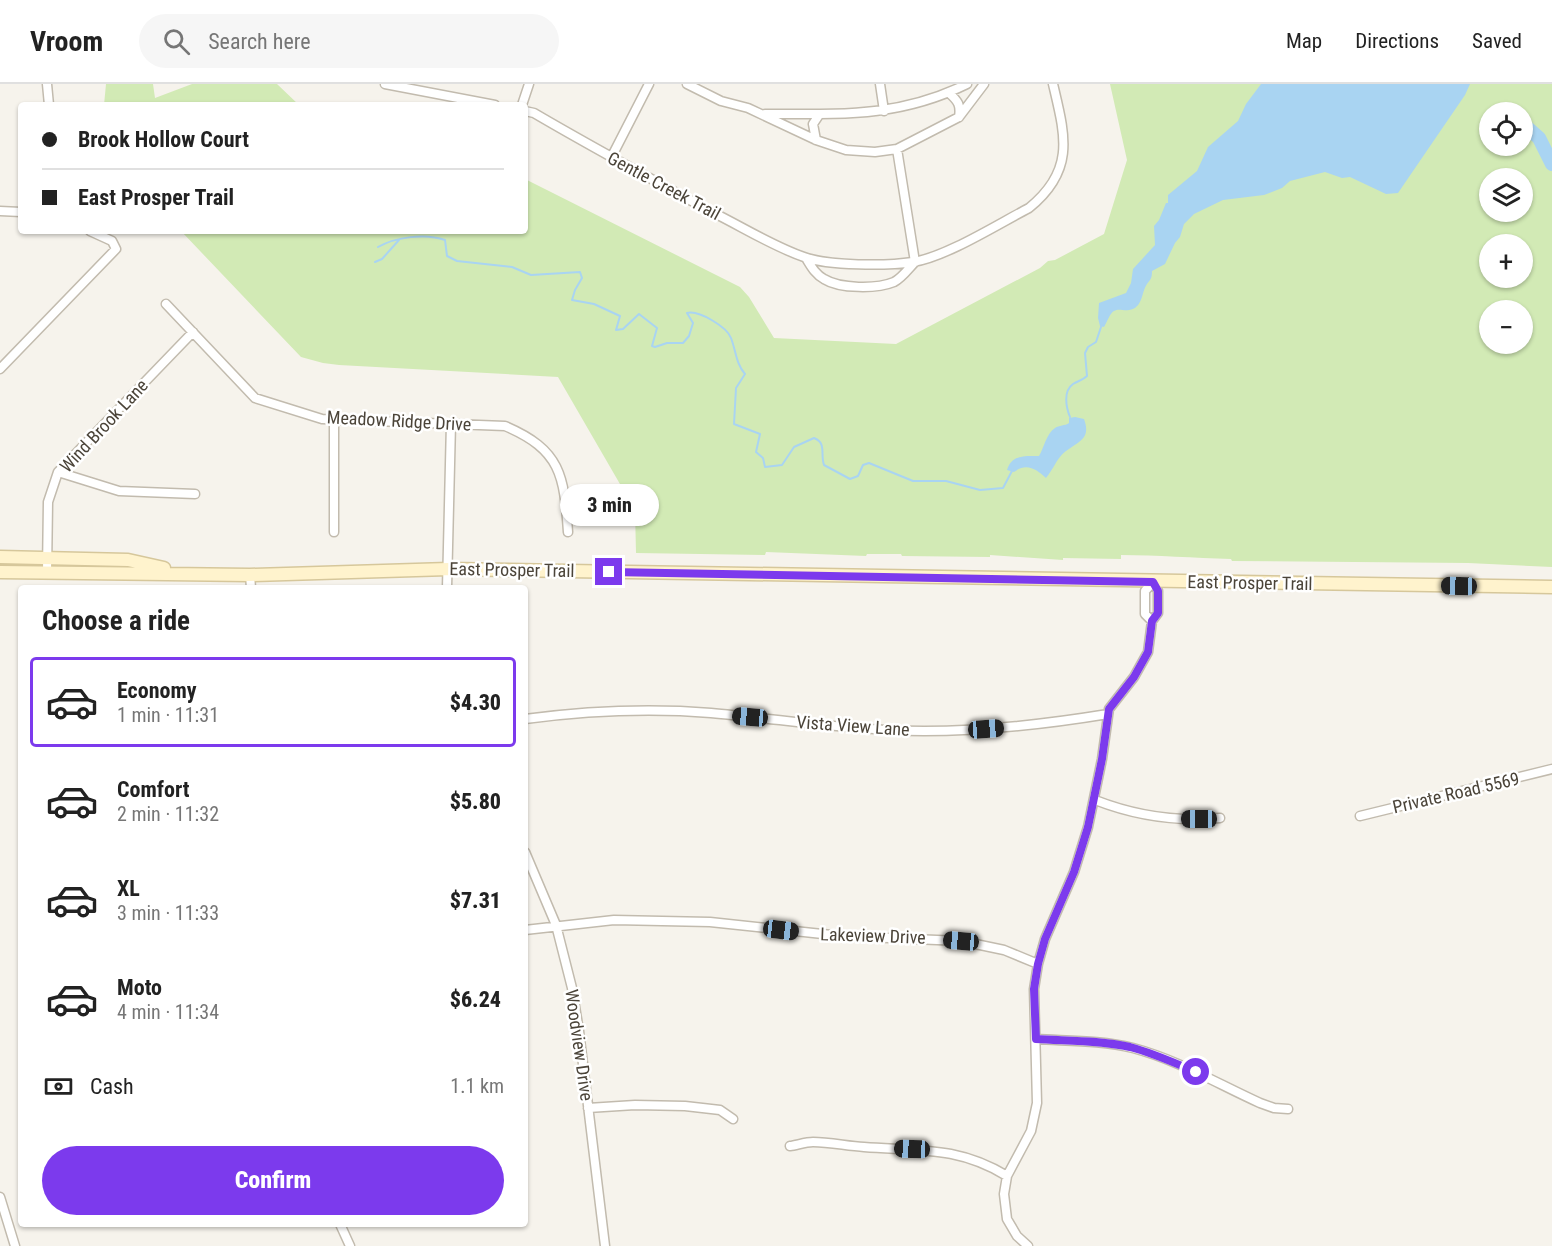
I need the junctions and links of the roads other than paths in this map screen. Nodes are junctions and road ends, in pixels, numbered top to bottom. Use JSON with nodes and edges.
{"nodes":[{"id":1,"x":47,"y":84,"type":"edge"},
{"id":2,"x":385,"y":84,"type":"edge"},
{"id":3,"x":529,"y":84,"type":"edge"},
{"id":4,"x":649,"y":84,"type":"edge"},
{"id":5,"x":687,"y":84,"type":"edge"},
{"id":6,"x":880,"y":84,"type":"edge"},
{"id":7,"x":967,"y":84,"type":"edge"},
{"id":8,"x":984,"y":84,"type":"edge"},
{"id":9,"x":1053,"y":84,"type":"edge"},
{"id":10,"x":405,"y":86,"type":"edge"},
{"id":11,"x":949,"y":93,"type":"junction"},
{"id":12,"x":49,"y":102,"type":"edge"},
{"id":13,"x":481,"y":102,"type":"edge"},
{"id":14,"x":523,"y":102,"type":"edge"},
{"id":15,"x":884,"y":111,"type":"junction"},
{"id":16,"x":528,"y":112,"type":"edge"},
{"id":17,"x":761,"y":114,"type":"junction"},
{"id":18,"x":819,"y":115,"type":"junction"},
{"id":19,"x":959,"y":117,"type":"junction"},
{"id":20,"x":816,"y":140,"type":"junction"},
{"id":21,"x":897,"y":149,"type":"junction"},
{"id":22,"x":611,"y":158,"type":"junction"},
{"id":23,"x":0,"y":211,"type":"edge"},
{"id":24,"x":18,"y":212,"type":"edge"},
{"id":25,"x":97,"y":234,"type":"edge"},
{"id":26,"x":806,"y":258,"type":"junction"},
{"id":27,"x":915,"y":262,"type":"junction"},
{"id":28,"x":166,"y":304,"type":"dead end"},
{"id":29,"x":193,"y":332,"type":"junction"},
{"id":30,"x":0,"y":369,"type":"edge"},
{"id":31,"x":334,"y":420,"type":"junction"},
{"id":32,"x":451,"y":423,"type":"junction"},
{"id":33,"x":58,"y":472,"type":"junction"},
{"id":34,"x":195,"y":494,"type":"dead end"},
{"id":35,"x":334,"y":532,"type":"dead end"},
{"id":36,"x":568,"y":532,"type":"dead end"},
{"id":37,"x":0,"y":557,"type":"edge"},
{"id":38,"x":47,"y":558,"type":"junction"},
{"id":39,"x":448,"y":569,"type":"junction"},
{"id":40,"x":0,"y":572,"type":"edge"},
{"id":41,"x":47,"y":572,"type":"junction"},
{"id":42,"x":192,"y":573,"type":"junction"},
{"id":43,"x":250,"y":582,"type":"edge"},
{"id":44,"x":1153,"y":582,"type":"junction"},
{"id":45,"x":447,"y":585,"type":"edge"},
{"id":46,"x":1552,"y":587,"type":"edge"},
{"id":47,"x":1152,"y":621,"type":"junction"},
{"id":48,"x":1108,"y":714,"type":"junction"},
{"id":49,"x":528,"y":719,"type":"edge"},
{"id":50,"x":1552,"y":769,"type":"edge"},
{"id":51,"x":1095,"y":800,"type":"junction"},
{"id":52,"x":1360,"y":816,"type":"dead end"},
{"id":53,"x":1220,"y":818,"type":"dead end"},
{"id":54,"x":528,"y":859,"type":"edge"},
{"id":55,"x":556,"y":925,"type":"junction"},
{"id":56,"x":528,"y":930,"type":"edge"},
{"id":57,"x":1038,"y":964,"type":"junction"},
{"id":58,"x":1036,"y":1039,"type":"junction"},
{"id":59,"x":588,"y":1108,"type":"junction"},
{"id":60,"x":1288,"y":1109,"type":"dead end"},
{"id":61,"x":733,"y":1119,"type":"dead end"},
{"id":62,"x":790,"y":1146,"type":"dead end"},
{"id":63,"x":1007,"y":1176,"type":"junction"},
{"id":64,"x":0,"y":1198,"type":"edge"},
{"id":65,"x":341,"y":1227,"type":"edge"},
{"id":66,"x":15,"y":1246,"type":"edge"},
{"id":67,"x":350,"y":1246,"type":"edge"},
{"id":68,"x":605,"y":1246,"type":"edge"},
{"id":69,"x":1028,"y":1246,"type":"edge"}],
"edges":[{"from":1,"to":12,"type":"street"},
{"from":2,"to":10,"type":"street"},
{"from":3,"to":14,"type":"street"},
{"from":4,"to":22,"type":"street"},
{"from":5,"to":17,"type":"street"},
{"from":6,"to":15,"type":"street"},
{"from":7,"to":11,"type":"street"},
{"from":8,"to":19,"type":"street"},
{"from":9,"to":27,"type":"street","name":"Gentle Creek Trail"},
{"from":10,"to":13,"type":"street"},
{"from":11,"to":15,"type":"street"},
{"from":11,"to":19,"type":"street"},
{"from":15,"to":18,"type":"street"},
{"from":16,"to":22,"type":"street","name":"Gentle Creek Trail"},
{"from":17,"to":18,"type":"street"},
{"from":17,"to":20,"type":"street"},
{"from":18,"to":20,"type":"street"},
{"from":19,"to":21,"type":"street"},
{"from":20,"to":21,"type":"street"},
{"from":21,"to":27,"type":"street"},
{"from":22,"to":26,"type":"street","name":"Gentle Creek Trail"},
{"from":23,"to":24,"type":"street"},
{"from":25,"to":30,"type":"street"},
{"from":26,"to":27,"type":"street","name":"Gentle Creek Trail"},
{"from":26,"to":27,"type":"street","name":"Gentle Creek Trail"},
{"from":28,"to":29,"type":"street","name":"Meadow Ridge Drive"},
{"from":29,"to":31,"type":"street","name":"Meadow Ridge Drive"},
{"from":29,"to":33,"type":"street","name":"Wind Brook Lane"},
{"from":31,"to":32,"type":"street","name":"Meadow Ridge Drive"},
{"from":31,"to":35,"type":"street"},
{"from":32,"to":36,"type":"street","name":"Meadow Ridge Drive"},
{"from":32,"to":39,"type":"street"},
{"from":33,"to":34,"type":"street"},
{"from":33,"to":38,"type":"street","name":"Wind Brook Lane"},
{"from":37,"to":38,"type":"main road","name":"East Prosper Trail"},
{"from":38,"to":41,"type":"street","name":"Wind Brook Lane"},
{"from":38,"to":42,"type":"main road","name":"East Prosper Trail"},
{"from":39,"to":43,"type":"main road","name":"East Prosper Trail"},
{"from":39,"to":44,"type":"main road","name":"East Prosper Trail"},
{"from":39,"to":45,"type":"street"},
{"from":40,"to":41,"type":"main road","name":"East Prosper Trail"},
{"from":41,"to":42,"type":"main road","name":"East Prosper Trail"},
{"from":42,"to":43,"type":"main road","name":"East Prosper Trail"},
{"from":44,"to":46,"type":"main road","name":"East Prosper Trail"},
{"from":44,"to":47,"type":"street"},
{"from":44,"to":47,"type":"street"},
{"from":47,"to":48,"type":"street"},
{"from":48,"to":49,"type":"street","name":"Vista View Lane"},
{"from":48,"to":51,"type":"street"},
{"from":50,"to":52,"type":"street","name":"Private Road 5569"},
{"from":51,"to":53,"type":"street"},
{"from":51,"to":57,"type":"street"},
{"from":54,"to":55,"type":"street","name":"Woodview Drive"},
{"from":55,"to":56,"type":"street","name":"Lakeview Drive"},
{"from":55,"to":57,"type":"street","name":"Lakeview Drive"},
{"from":55,"to":59,"type":"street","name":"Woodview Drive"},
{"from":57,"to":58,"type":"street"},
{"from":58,"to":60,"type":"street"},
{"from":58,"to":63,"type":"street"},
{"from":59,"to":61,"type":"street"},
{"from":59,"to":68,"type":"street","name":"Woodview Drive"},
{"from":62,"to":63,"type":"street"},
{"from":63,"to":69,"type":"street"},
{"from":64,"to":66,"type":"street"},
{"from":65,"to":67,"type":"street"}]}
